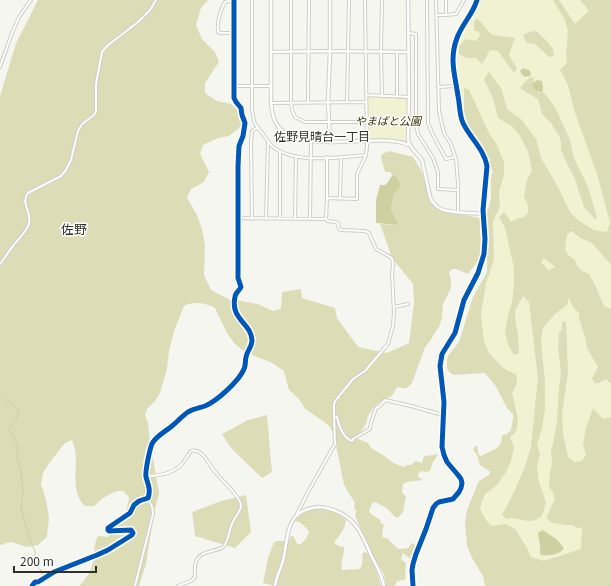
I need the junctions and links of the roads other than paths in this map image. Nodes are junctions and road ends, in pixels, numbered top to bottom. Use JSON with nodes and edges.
{"nodes":[{"id":1,"x":31,"y":0,"type":"edge"},
{"id":2,"x":156,"y":0,"type":"edge"},
{"id":3,"x":234,"y":0,"type":"edge"},
{"id":4,"x":252,"y":0,"type":"edge"},
{"id":5,"x":270,"y":0,"type":"edge"},
{"id":6,"x":291,"y":0,"type":"edge"},
{"id":7,"x":309,"y":0,"type":"edge"},
{"id":8,"x":330,"y":0,"type":"edge"},
{"id":9,"x":349,"y":0,"type":"edge"},
{"id":10,"x":365,"y":0,"type":"edge"},
{"id":11,"x":382,"y":0,"type":"edge"},
{"id":12,"x":408,"y":0,"type":"edge"},
{"id":13,"x":427,"y":0,"type":"edge"},
{"id":14,"x":436,"y":0,"type":"edge"},
{"id":15,"x":446,"y":0,"type":"edge"},
{"id":16,"x":464,"y":0,"type":"edge"},
{"id":17,"x":477,"y":0,"type":"edge"},
{"id":18,"x":437,"y":15,"type":"junction"},
{"id":19,"x":446,"y":15,"type":"junction"},
{"id":20,"x":234,"y":33,"type":"junction"},
{"id":21,"x":408,"y":34,"type":"junction"},
{"id":22,"x":310,"y":51,"type":"junction"},
{"id":23,"x":330,"y":51,"type":"junction"},
{"id":24,"x":348,"y":51,"type":"junction"},
{"id":25,"x":366,"y":51,"type":"junction"},
{"id":26,"x":381,"y":51,"type":"junction"},
{"id":27,"x":271,"y":52,"type":"junction"},
{"id":28,"x":291,"y":52,"type":"junction"},
{"id":29,"x":397,"y":52,"type":"junction"},
{"id":30,"x":408,"y":52,"type":"junction"},
{"id":31,"x":0,"y":67,"type":"edge"},
{"id":32,"x":234,"y":86,"type":"junction"},
{"id":33,"x":252,"y":86,"type":"junction"},
{"id":34,"x":271,"y":86,"type":"junction"},
{"id":35,"x":438,"y":86,"type":"junction"},
{"id":36,"x":456,"y":86,"type":"junction"},
{"id":37,"x":366,"y":95,"type":"junction"},
{"id":38,"x":382,"y":96,"type":"junction"},
{"id":39,"x":397,"y":97,"type":"junction"},
{"id":40,"x":409,"y":97,"type":"junction"},
{"id":41,"x":328,"y":102,"type":"junction"},
{"id":42,"x":347,"y":102,"type":"junction"},
{"id":43,"x":366,"y":102,"type":"junction"},
{"id":44,"x":271,"y":103,"type":"junction"},
{"id":45,"x":291,"y":103,"type":"junction"},
{"id":46,"x":308,"y":103,"type":"junction"},
{"id":47,"x":330,"y":121,"type":"junction"},
{"id":48,"x":367,"y":122,"type":"junction"},
{"id":49,"x":258,"y":126,"type":"junction"},
{"id":50,"x":368,"y":140,"type":"junction"},
{"id":51,"x":268,"y":141,"type":"junction"},
{"id":52,"x":311,"y":142,"type":"junction"},
{"id":53,"x":330,"y":142,"type":"junction"},
{"id":54,"x":409,"y":145,"type":"junction"},
{"id":55,"x":280,"y":151,"type":"junction"},
{"id":56,"x":366,"y":155,"type":"junction"},
{"id":57,"x":296,"y":156,"type":"junction"},
{"id":58,"x":341,"y":156,"type":"junction"},
{"id":59,"x":327,"y":157,"type":"junction"},
{"id":60,"x":455,"y":157,"type":"junction"},
{"id":61,"x":311,"y":158,"type":"junction"},
{"id":62,"x":458,"y":190,"type":"junction"},
{"id":63,"x":327,"y":198,"type":"junction"},
{"id":64,"x":340,"y":199,"type":"junction"},
{"id":65,"x":458,"y":212,"type":"junction"},
{"id":66,"x":483,"y":214,"type":"junction"},
{"id":67,"x":237,"y":218,"type":"junction"},
{"id":68,"x":252,"y":219,"type":"junction"},
{"id":69,"x":266,"y":219,"type":"junction"},
{"id":70,"x":280,"y":219,"type":"junction"},
{"id":71,"x":295,"y":219,"type":"junction"},
{"id":72,"x":310,"y":219,"type":"junction"},
{"id":73,"x":326,"y":219,"type":"junction"},
{"id":74,"x":0,"y":264,"type":"edge"},
{"id":75,"x":408,"y":304,"type":"dead end"},
{"id":76,"x":394,"y":307,"type":"junction"},
{"id":77,"x":443,"y":415,"type":"junction"},
{"id":78,"x":334,"y":416,"type":"junction"},
{"id":79,"x":146,"y":476,"type":"junction"},
{"id":80,"x":147,"y":499,"type":"junction"},
{"id":81,"x":294,"y":519,"type":"junction"},
{"id":82,"x":32,"y":586,"type":"edge"},
{"id":83,"x":135,"y":586,"type":"edge"},
{"id":84,"x":178,"y":586,"type":"edge"},
{"id":85,"x":275,"y":586,"type":"edge"},
{"id":86,"x":384,"y":586,"type":"edge"},
{"id":87,"x":413,"y":586,"type":"edge"}],
"edges":[{"from":1,"to":31,"type":"street"},
{"from":2,"to":74,"type":"street"},
{"from":3,"to":20,"type":"street"},
{"from":3,"to":20,"type":"street"},
{"from":4,"to":33,"type":"street"},
{"from":5,"to":27,"type":"street"},
{"from":6,"to":28,"type":"street"},
{"from":7,"to":22,"type":"street"},
{"from":8,"to":23,"type":"street"},
{"from":9,"to":24,"type":"street"},
{"from":10,"to":25,"type":"street"},
{"from":11,"to":26,"type":"street"},
{"from":12,"to":21,"type":"street"},
{"from":13,"to":60,"type":"street"},
{"from":14,"to":18,"type":"street"},
{"from":15,"to":19,"type":"street"},
{"from":16,"to":19,"type":"street"},
{"from":17,"to":36,"type":"street"},
{"from":18,"to":19,"type":"street"},
{"from":18,"to":35,"type":"street"},
{"from":20,"to":32,"type":"street"},
{"from":21,"to":30,"type":"street"},
{"from":21,"to":62,"type":"street"},
{"from":22,"to":23,"type":"street"},
{"from":22,"to":28,"type":"street"},
{"from":22,"to":46,"type":"street"},
{"from":23,"to":24,"type":"street"},
{"from":23,"to":41,"type":"street"},
{"from":24,"to":25,"type":"street"},
{"from":24,"to":42,"type":"street"},
{"from":25,"to":26,"type":"street"},
{"from":25,"to":37,"type":"street"},
{"from":26,"to":29,"type":"street"},
{"from":26,"to":38,"type":"street"},
{"from":27,"to":28,"type":"street"},
{"from":27,"to":34,"type":"street"},
{"from":28,"to":45,"type":"street"},
{"from":29,"to":30,"type":"street"},
{"from":29,"to":39,"type":"street"},
{"from":30,"to":40,"type":"street"},
{"from":32,"to":33,"type":"street"},
{"from":32,"to":67,"type":"street"},
{"from":33,"to":34,"type":"street"},
{"from":33,"to":49,"type":"street"},
{"from":34,"to":44,"type":"street"},
{"from":35,"to":36,"type":"street"},
{"from":35,"to":60,"type":"street"},
{"from":36,"to":66,"type":"street"},
{"from":37,"to":38,"type":"street"},
{"from":37,"to":43,"type":"street"},
{"from":38,"to":39,"type":"street"},
{"from":39,"to":40,"type":"street"},
{"from":40,"to":54,"type":"street"},
{"from":41,"to":42,"type":"street"},
{"from":41,"to":46,"type":"street"},
{"from":41,"to":47,"type":"street"},
{"from":42,"to":43,"type":"street"},
{"from":43,"to":48,"type":"street"},
{"from":44,"to":45,"type":"street"},
{"from":44,"to":52,"type":"street"},
{"from":45,"to":46,"type":"street"},
{"from":45,"to":47,"type":"street"},
{"from":47,"to":48,"type":"street"},
{"from":47,"to":53,"type":"street"},
{"from":48,"to":50,"type":"street"},
{"from":49,"to":51,"type":"street"},
{"from":49,"to":68,"type":"street"},
{"from":50,"to":53,"type":"street"},
{"from":50,"to":54,"type":"street"},
{"from":50,"to":56,"type":"street"},
{"from":51,"to":55,"type":"street"},
{"from":51,"to":69,"type":"street"},
{"from":52,"to":53,"type":"street"},
{"from":52,"to":61,"type":"street"},
{"from":54,"to":65,"type":"street"},
{"from":55,"to":57,"type":"street"},
{"from":55,"to":70,"type":"street"},
{"from":56,"to":58,"type":"street"},
{"from":56,"to":64,"type":"street"},
{"from":57,"to":61,"type":"street"},
{"from":57,"to":71,"type":"street"},
{"from":58,"to":59,"type":"street"},
{"from":58,"to":64,"type":"street"},
{"from":59,"to":61,"type":"street"},
{"from":59,"to":63,"type":"street"},
{"from":60,"to":62,"type":"street"},
{"from":61,"to":72,"type":"street"},
{"from":62,"to":65,"type":"street"},
{"from":63,"to":64,"type":"street"},
{"from":63,"to":73,"type":"street"},
{"from":65,"to":66,"type":"street"},
{"from":66,"to":77,"type":"street"},
{"from":67,"to":68,"type":"street"},
{"from":67,"to":79,"type":"street"},
{"from":68,"to":69,"type":"street"},
{"from":69,"to":70,"type":"street"},
{"from":70,"to":71,"type":"street"},
{"from":71,"to":72,"type":"street"},
{"from":72,"to":73,"type":"street"},
{"from":73,"to":76,"type":"street"},
{"from":75,"to":76,"type":"street"},
{"from":76,"to":78,"type":"street"},
{"from":77,"to":78,"type":"street"},
{"from":77,"to":87,"type":"street"},
{"from":78,"to":81,"type":"street"},
{"from":79,"to":80,"type":"street"},
{"from":79,"to":84,"type":"street"},
{"from":80,"to":82,"type":"street"},
{"from":80,"to":83,"type":"street"},
{"from":81,"to":85,"type":"street"},
{"from":81,"to":86,"type":"street"}]}
